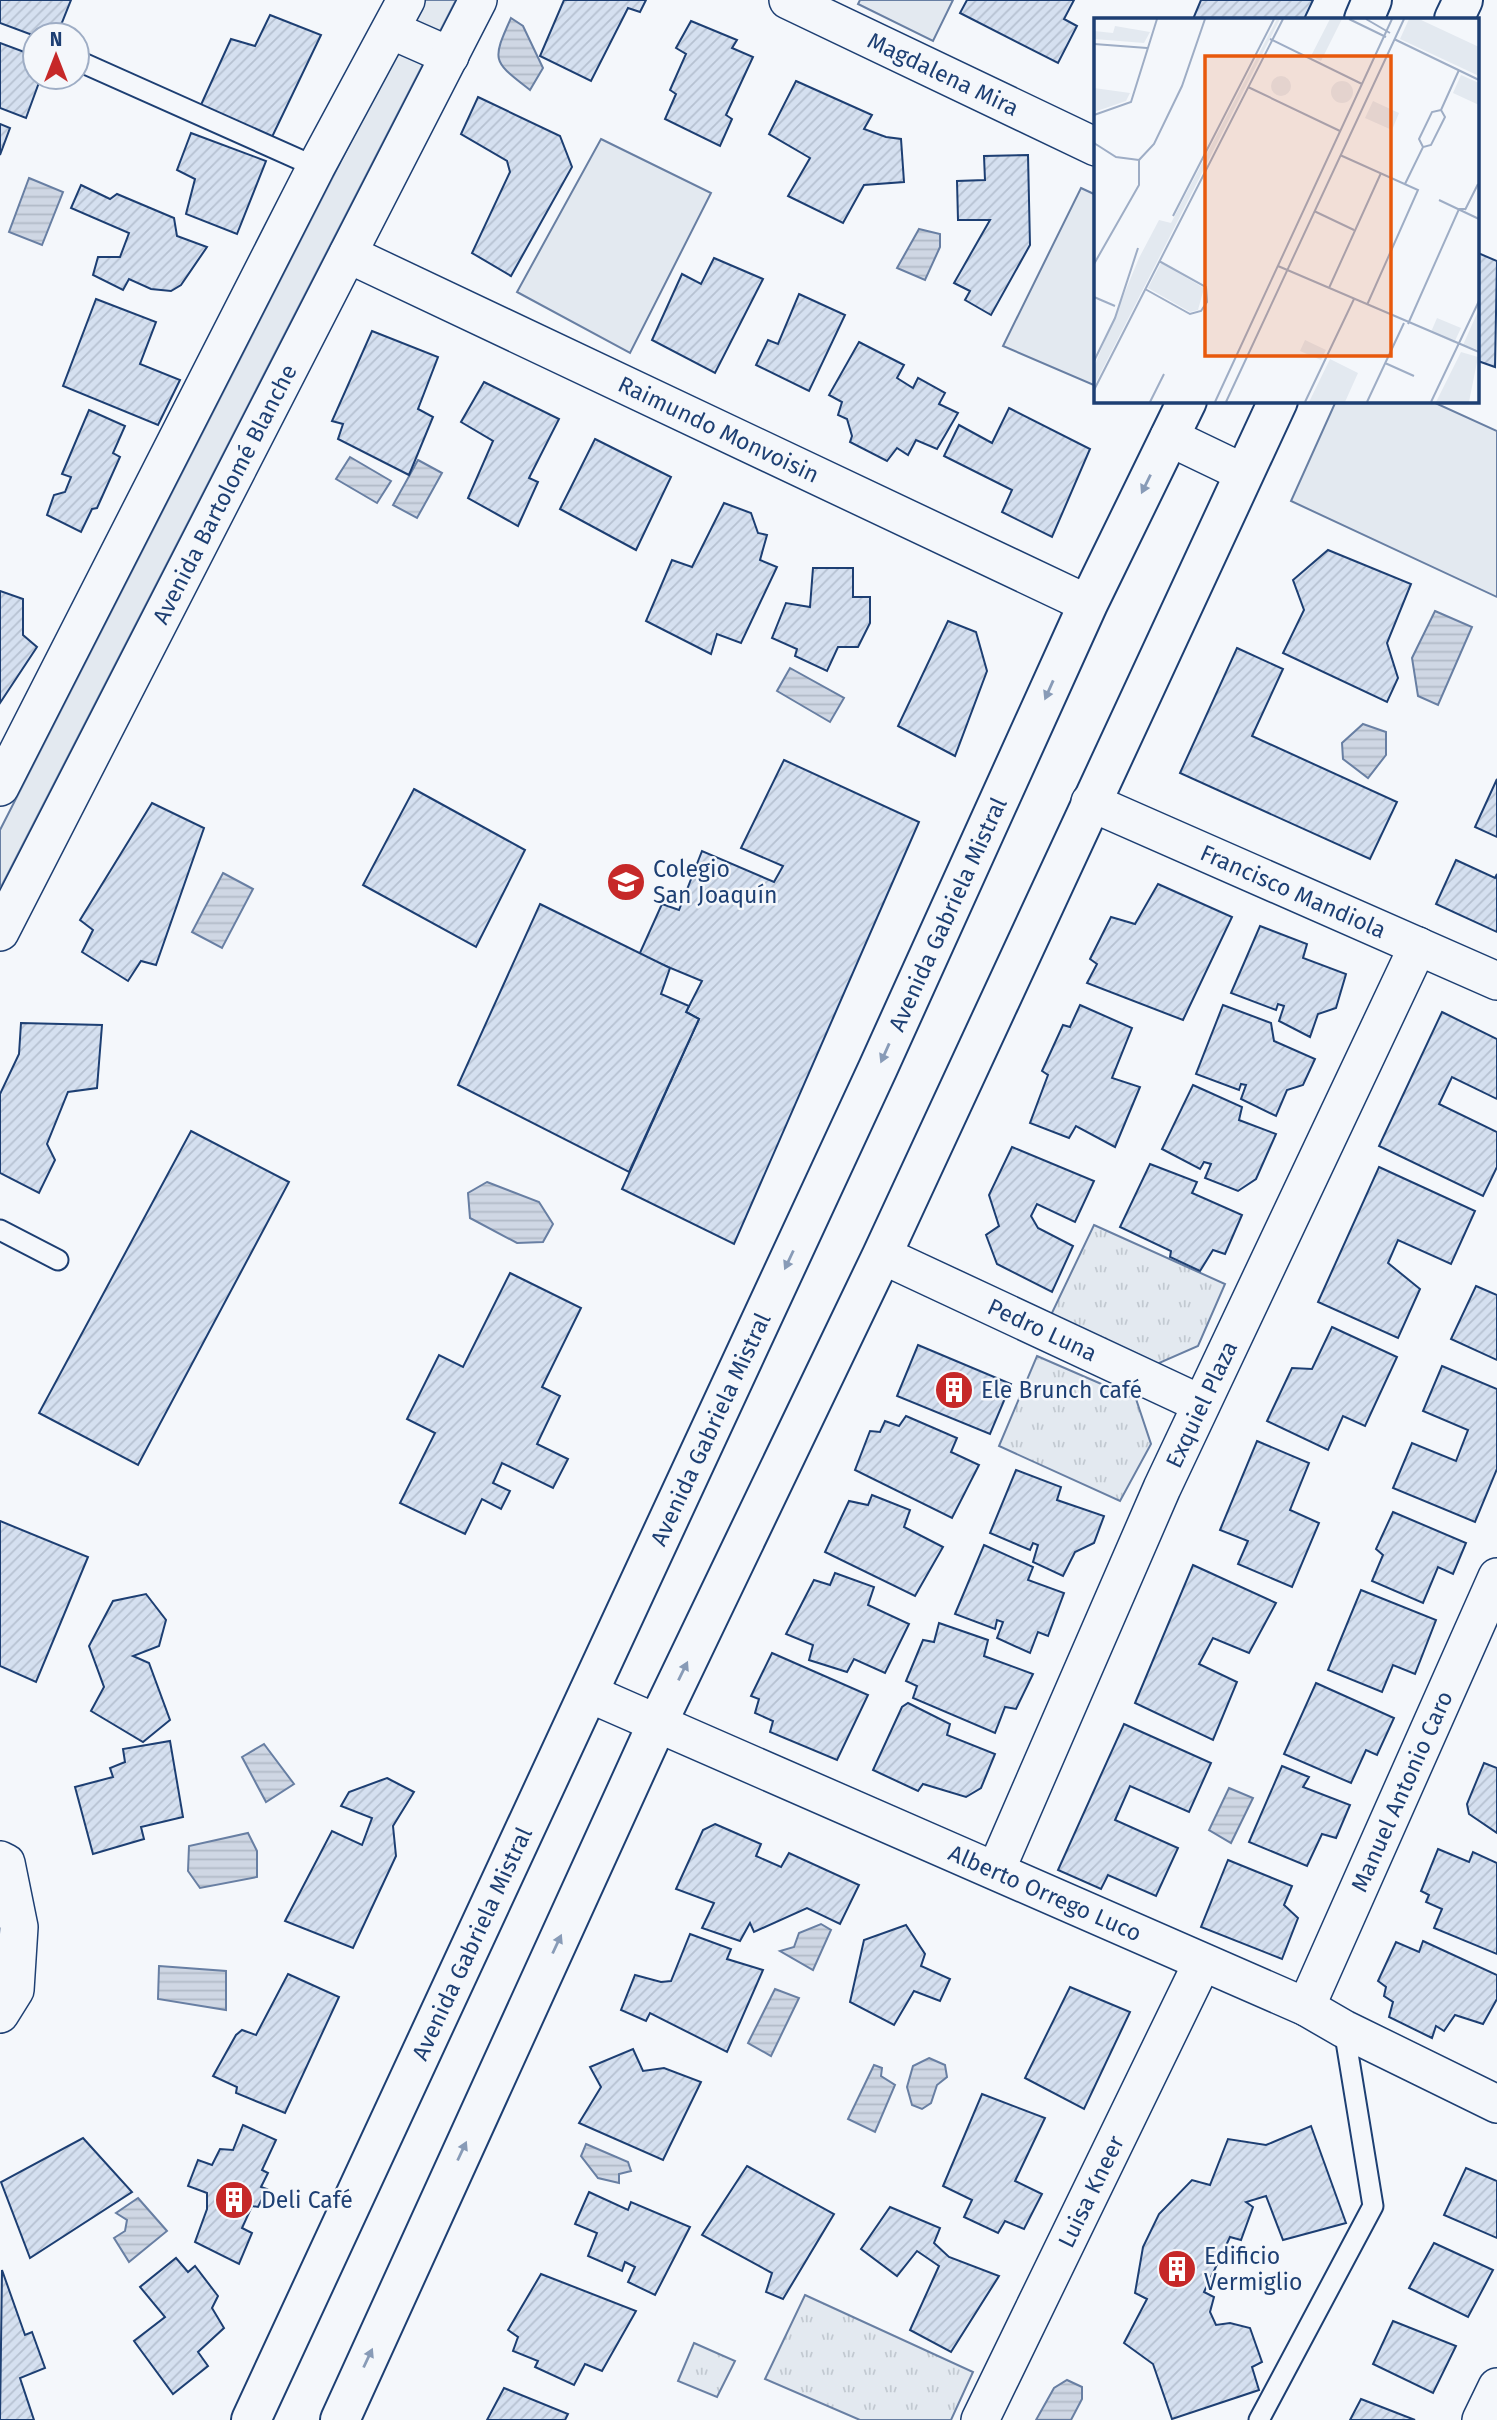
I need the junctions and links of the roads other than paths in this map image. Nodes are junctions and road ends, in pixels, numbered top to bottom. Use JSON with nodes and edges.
{"nodes":[{"id":1,"x":478,"y":0,"type":"edge"},
{"id":2,"x":788,"y":0,"type":"edge"},
{"id":3,"x":1372,"y":0,"type":"edge"},
{"id":4,"x":1463,"y":0,"type":"edge"},
{"id":5,"x":398,"y":15,"type":"edge"},
{"id":6,"x":1364,"y":18,"type":"edge"},
{"id":7,"x":1454,"y":18,"type":"edge"},
{"id":8,"x":450,"y":56,"type":"junction"},
{"id":9,"x":91,"y":67,"type":"edge"},
{"id":10,"x":1094,"y":146,"type":"edge"},
{"id":11,"x":316,"y":167,"type":"junction"},
{"id":12,"x":348,"y":254,"type":"junction"},
{"id":13,"x":1187,"y":402,"type":"edge"},
{"id":14,"x":1278,"y":402,"type":"edge"},
{"id":15,"x":1170,"y":437,"type":"junction"},
{"id":16,"x":1244,"y":473,"type":"junction"},
{"id":17,"x":1088,"y":604,"type":"junction"},
{"id":18,"x":0,"y":787,"type":"edge"},
{"id":19,"x":1090,"y":802,"type":"junction"},
{"id":20,"x":0,"y":932,"type":"edge"},
{"id":21,"x":1418,"y":946,"type":"junction"},
{"id":22,"x":1497,"y":981,"type":"edge"},
{"id":23,"x":0,"y":1230,"type":"edge"},
{"id":24,"x":882,"y":1255,"type":"junction"},
{"id":25,"x":58,"y":1260,"type":"dead end"},
{"id":26,"x":1201,"y":1404,"type":"junction"},
{"id":27,"x":1497,"y":1577,"type":"edge"},
{"id":28,"x":588,"y":1693,"type":"junction"},
{"id":29,"x":657,"y":1724,"type":"junction"},
{"id":30,"x":0,"y":1860,"type":"edge"},
{"id":31,"x":996,"y":1870,"type":"junction"},
{"id":32,"x":1202,"y":1963,"type":"junction"},
{"id":33,"x":1306,"y":2007,"type":"junction"},
{"id":34,"x":0,"y":2014,"type":"edge"},
{"id":35,"x":1344,"y":2029,"type":"junction"},
{"id":36,"x":1497,"y":2104,"type":"edge"},
{"id":37,"x":1497,"y":2387,"type":"edge"},
{"id":38,"x":251,"y":2420,"type":"edge"},
{"id":39,"x":340,"y":2420,"type":"edge"},
{"id":40,"x":980,"y":2420,"type":"edge"},
{"id":41,"x":1259,"y":2420,"type":"edge"},
{"id":42,"x":1481,"y":2420,"type":"edge"}],
"edges":[{"from":1,"to":8,"type":"street","name":"Avenida Bartolomé Blanche"},
{"from":2,"to":10,"type":"street","name":"Magdalena Mira"},
{"from":3,"to":6,"type":"main road"},
{"from":4,"to":7,"type":"main road"},
{"from":5,"to":8,"type":"street"},
{"from":5,"to":11,"type":"street"},
{"from":8,"to":12,"type":"street","name":"Avenida Bartolomé Blanche"},
{"from":9,"to":11,"type":"lane"},
{"from":11,"to":18,"type":"street"},
{"from":12,"to":17,"type":"street","name":"Raimundo Monvoisin"},
{"from":12,"to":20,"type":"street","name":"Avenida Bartolomé Blanche"},
{"from":13,"to":15,"type":"main road","name":"Avenida Gabriela Mistral"},
{"from":14,"to":16,"type":"main road"},
{"from":15,"to":16,"type":"street"},
{"from":15,"to":17,"type":"main road","name":"Avenida Gabriela Mistral","one_way":true},
{"from":16,"to":19,"type":"main road"},
{"from":17,"to":28,"type":"main road","name":"Avenida Gabriela Mistral","one_way":true},
{"from":19,"to":21,"type":"street","name":"Francisco Mandiola"},
{"from":19,"to":24,"type":"main road"},
{"from":21,"to":22,"type":"street","name":"Francisco Mandiola"},
{"from":21,"to":26,"type":"street","name":"Exquiel Plaza"},
{"from":23,"to":25,"type":"lane"},
{"from":24,"to":26,"type":"street","name":"Pedro Luna"},
{"from":29,"to":24,"type":"main road","one_way":true},
{"from":26,"to":31,"type":"street","name":"Exquiel Plaza"},
{"from":27,"to":33,"type":"street","name":"Manuel Antonio Caro"},
{"from":28,"to":29,"type":"street","name":"Alberto Orrego Luco"},
{"from":28,"to":38,"type":"main road","name":"Avenida Gabriela Mistral"},
{"from":29,"to":31,"type":"street","name":"Alberto Orrego Luco"},
{"from":39,"to":29,"type":"main road","one_way":true},
{"from":30,"to":34,"type":"street"},
{"from":31,"to":32,"type":"street","name":"Alberto Orrego Luco"},
{"from":32,"to":33,"type":"street","name":"Alberto Orrego Luco"},
{"from":32,"to":40,"type":"street","name":"Luisa Kneer"},
{"from":33,"to":35,"type":"street","name":"Alberto Orrego Luco"},
{"from":35,"to":36,"type":"street","name":"Alberto Orrego Luco"},
{"from":35,"to":41,"type":"lane"},
{"from":37,"to":42,"type":"street"}]}
